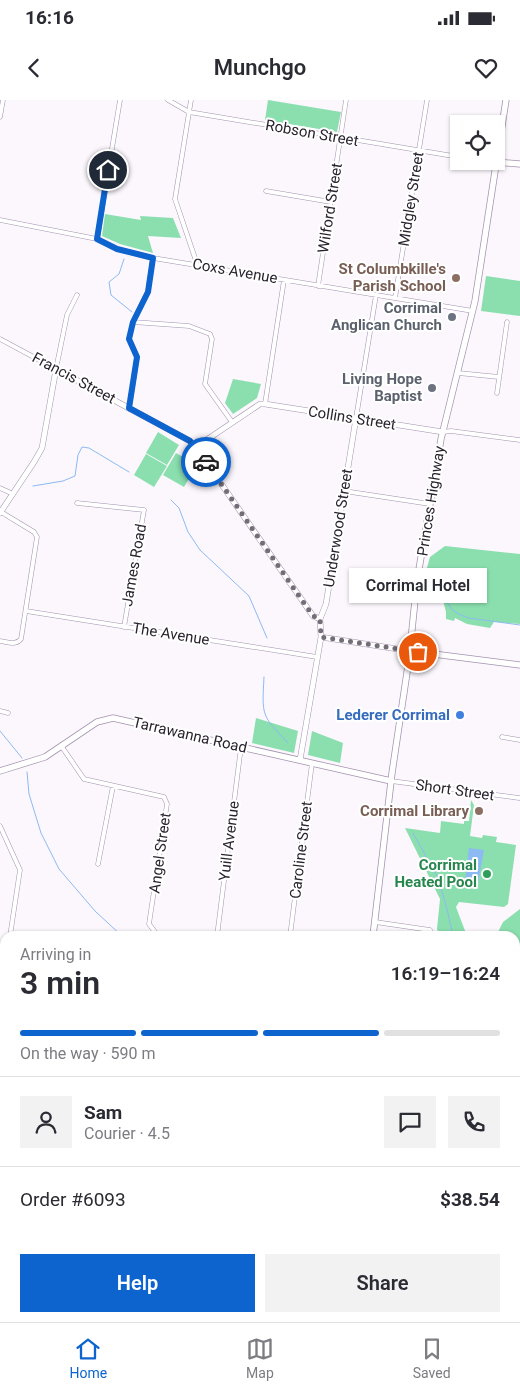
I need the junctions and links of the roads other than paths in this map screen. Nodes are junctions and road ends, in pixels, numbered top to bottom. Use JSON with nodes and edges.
{"nodes":[{"id":1,"x":3,"y":100,"type":"edge"},
{"id":2,"x":120,"y":100,"type":"edge"},
{"id":3,"x":168,"y":100,"type":"edge"},
{"id":4,"x":191,"y":100,"type":"edge"},
{"id":5,"x":346,"y":100,"type":"edge"},
{"id":6,"x":427,"y":100,"type":"edge"},
{"id":7,"x":506,"y":100,"type":"edge"},
{"id":8,"x":189,"y":112,"type":"junction"},
{"id":9,"x":504,"y":115,"type":"edge"},
{"id":10,"x":0,"y":117,"type":"edge"},
{"id":11,"x":341,"y":138,"type":"junction"},
{"id":12,"x":419,"y":150,"type":"junction"},
{"id":13,"x":450,"y":155,"type":"edge"},
{"id":14,"x":505,"y":163,"type":"edge"},
{"id":15,"x":520,"y":164,"type":"edge"},
{"id":16,"x":495,"y":170,"type":"edge"},
{"id":17,"x":266,"y":191,"type":"dead end"},
{"id":18,"x":330,"y":202,"type":"junction"},
{"id":19,"x":0,"y":220,"type":"edge"},
{"id":20,"x":97,"y":239,"type":"junction"},
{"id":21,"x":153,"y":258,"type":"junction"},
{"id":22,"x":197,"y":264,"type":"junction"},
{"id":23,"x":284,"y":280,"type":"junction"},
{"id":24,"x":318,"y":286,"type":"junction"},
{"id":25,"x":376,"y":295,"type":"junction"},
{"id":26,"x":77,"y":296,"type":"dead end"},
{"id":27,"x":395,"y":298,"type":"junction"},
{"id":28,"x":473,"y":312,"type":"junction"},
{"id":29,"x":133,"y":322,"type":"junction"},
{"id":30,"x":507,"y":322,"type":"dead end"},
{"id":31,"x":0,"y":338,"type":"edge"},
{"id":32,"x":56,"y":369,"type":"junction"},
{"id":33,"x":458,"y":373,"type":"junction"},
{"id":34,"x":499,"y":377,"type":"junction"},
{"id":35,"x":497,"y":393,"type":"dead end"},
{"id":36,"x":265,"y":404,"type":"junction"},
{"id":37,"x":129,"y":408,"type":"junction"},
{"id":38,"x":356,"y":418,"type":"junction"},
{"id":39,"x":232,"y":422,"type":"junction"},
{"id":40,"x":443,"y":432,"type":"junction"},
{"id":41,"x":520,"y":440,"type":"edge"},
{"id":42,"x":196,"y":448,"type":"junction"},
{"id":43,"x":0,"y":488,"type":"edge"},
{"id":44,"x":344,"y":490,"type":"junction"},
{"id":45,"x":13,"y":494,"type":"junction"},
{"id":46,"x":77,"y":503,"type":"dead end"},
{"id":47,"x":431,"y":504,"type":"junction"},
{"id":48,"x":0,"y":513,"type":"edge"},
{"id":49,"x":26,"y":611,"type":"junction"},
{"id":50,"x":320,"y":619,"type":"junction"},
{"id":51,"x":124,"y":626,"type":"junction"},
{"id":52,"x":321,"y":637,"type":"junction"},
{"id":53,"x":0,"y":641,"type":"edge"},
{"id":54,"x":410,"y":651,"type":"junction"},
{"id":55,"x":317,"y":657,"type":"junction"},
{"id":56,"x":520,"y":665,"type":"edge"},
{"id":57,"x":0,"y":711,"type":"edge"},
{"id":58,"x":8,"y":713,"type":"dead end"},
{"id":59,"x":502,"y":737,"type":"dead end"},
{"id":60,"x":520,"y":740,"type":"edge"},
{"id":61,"x":62,"y":747,"type":"junction"},
{"id":62,"x":241,"y":747,"type":"junction"},
{"id":63,"x":300,"y":760,"type":"junction"},
{"id":64,"x":312,"y":763,"type":"junction"},
{"id":65,"x":0,"y":771,"type":"edge"},
{"id":66,"x":391,"y":781,"type":"junction"},
{"id":67,"x":113,"y":786,"type":"junction"},
{"id":68,"x":519,"y":798,"type":"edge"},
{"id":69,"x":0,"y":826,"type":"edge"},
{"id":70,"x":98,"y":864,"type":"dead end"},
{"id":71,"x":375,"y":922,"type":"junction"},
{"id":72,"x":11,"y":931,"type":"edge"},
{"id":73,"x":154,"y":931,"type":"edge"},
{"id":74,"x":218,"y":931,"type":"edge"},
{"id":75,"x":291,"y":931,"type":"edge"},
{"id":76,"x":374,"y":931,"type":"edge"},
{"id":77,"x":431,"y":931,"type":"edge"}],
"edges":[{"from":1,"to":10,"type":"street"},
{"from":2,"to":20,"type":"street"},
{"from":3,"to":8,"type":"street","name":"Robson Street"},
{"from":4,"to":8,"type":"street"},
{"from":5,"to":11,"type":"street","name":"Wilford Street"},
{"from":6,"to":12,"type":"street","name":"Midgley Street"},
{"from":7,"to":9,"type":"main road","name":"Princes Highway"},
{"from":8,"to":11,"type":"street","name":"Robson Street"},
{"from":8,"to":22,"type":"street"},
{"from":11,"to":12,"type":"street","name":"Robson Street"},
{"from":11,"to":18,"type":"street","name":"Wilford Street"},
{"from":12,"to":13,"type":"street","name":"Robson Street"},
{"from":12,"to":27,"type":"street","name":"Midgley Street"},
{"from":14,"to":15,"type":"main road"},
{"from":16,"to":28,"type":"main road","name":"Princes Highway"},
{"from":17,"to":18,"type":"street"},
{"from":18,"to":24,"type":"street","name":"Wilford Street"},
{"from":19,"to":20,"type":"street","name":"Coxs Avenue"},
{"from":20,"to":21,"type":"street","name":"Coxs Avenue"},
{"from":21,"to":22,"type":"street","name":"Coxs Avenue"},
{"from":21,"to":29,"type":"street"},
{"from":22,"to":23,"type":"street","name":"Coxs Avenue"},
{"from":23,"to":24,"type":"street","name":"Coxs Avenue"},
{"from":23,"to":36,"type":"street"},
{"from":24,"to":25,"type":"street","name":"Coxs Avenue"},
{"from":25,"to":27,"type":"street","name":"Coxs Avenue"},
{"from":25,"to":38,"type":"street","name":"Underwood Street"},
{"from":26,"to":32,"type":"street"},
{"from":27,"to":28,"type":"street","name":"Coxs Avenue"},
{"from":28,"to":33,"type":"main road","name":"Princes Highway"},
{"from":29,"to":37,"type":"street"},
{"from":29,"to":39,"type":"street"},
{"from":30,"to":34,"type":"street"},
{"from":31,"to":32,"type":"street","name":"Francis Street"},
{"from":32,"to":37,"type":"street","name":"Francis Street"},
{"from":32,"to":45,"type":"street"},
{"from":33,"to":34,"type":"street"},
{"from":33,"to":40,"type":"main road","name":"Princes Highway"},
{"from":34,"to":35,"type":"street"},
{"from":36,"to":38,"type":"street","name":"Collins Street"},
{"from":36,"to":39,"type":"street"},
{"from":37,"to":42,"type":"street","name":"Francis Street"},
{"from":38,"to":40,"type":"street","name":"Collins Street"},
{"from":38,"to":44,"type":"street","name":"Underwood Street"},
{"from":39,"to":42,"type":"street"},
{"from":40,"to":41,"type":"street","name":"Collins Street"},
{"from":40,"to":47,"type":"main road","name":"Princes Highway"},
{"from":42,"to":50,"type":"street","name":"Francis Street"},
{"from":43,"to":45,"type":"street"},
{"from":44,"to":47,"type":"street"},
{"from":44,"to":50,"type":"street","name":"Underwood Street"},
{"from":45,"to":48,"type":"street"},
{"from":46,"to":51,"type":"street","name":"James Road"},
{"from":47,"to":54,"type":"main road","name":"Princes Highway"},
{"from":48,"to":49,"type":"street"},
{"from":49,"to":51,"type":"street","name":"The Avenue"},
{"from":49,"to":53,"type":"street"},
{"from":50,"to":52,"type":"street","name":"Underwood Street"},
{"from":51,"to":55,"type":"street","name":"The Avenue"},
{"from":52,"to":54,"type":"street"},
{"from":52,"to":55,"type":"street","name":"Underwood Street"},
{"from":54,"to":56,"type":"main road"},
{"from":54,"to":66,"type":"main road","name":"Princes Highway"},
{"from":55,"to":63,"type":"street","name":"Underwood Street"},
{"from":57,"to":58,"type":"street"},
{"from":59,"to":60,"type":"street"},
{"from":61,"to":62,"type":"main road","name":"Tarrawanna Road"},
{"from":61,"to":65,"type":"main road","name":"Tarrawanna Road"},
{"from":61,"to":67,"type":"street","name":"Angel Street"},
{"from":62,"to":63,"type":"main road","name":"Tarrawanna Road"},
{"from":62,"to":74,"type":"street","name":"Yuill Avenue"},
{"from":63,"to":64,"type":"main road","name":"Tarrawanna Road"},
{"from":64,"to":66,"type":"main road","name":"Tarrawanna Road"},
{"from":64,"to":75,"type":"street","name":"Caroline Street"},
{"from":66,"to":68,"type":"street","name":"Short Street"},
{"from":66,"to":71,"type":"main road","name":"Princes Highway"},
{"from":67,"to":70,"type":"street"},
{"from":67,"to":73,"type":"street","name":"Angel Street"},
{"from":69,"to":72,"type":"street"},
{"from":71,"to":76,"type":"main road","name":"Princes Highway"},
{"from":71,"to":77,"type":"street"}]}
